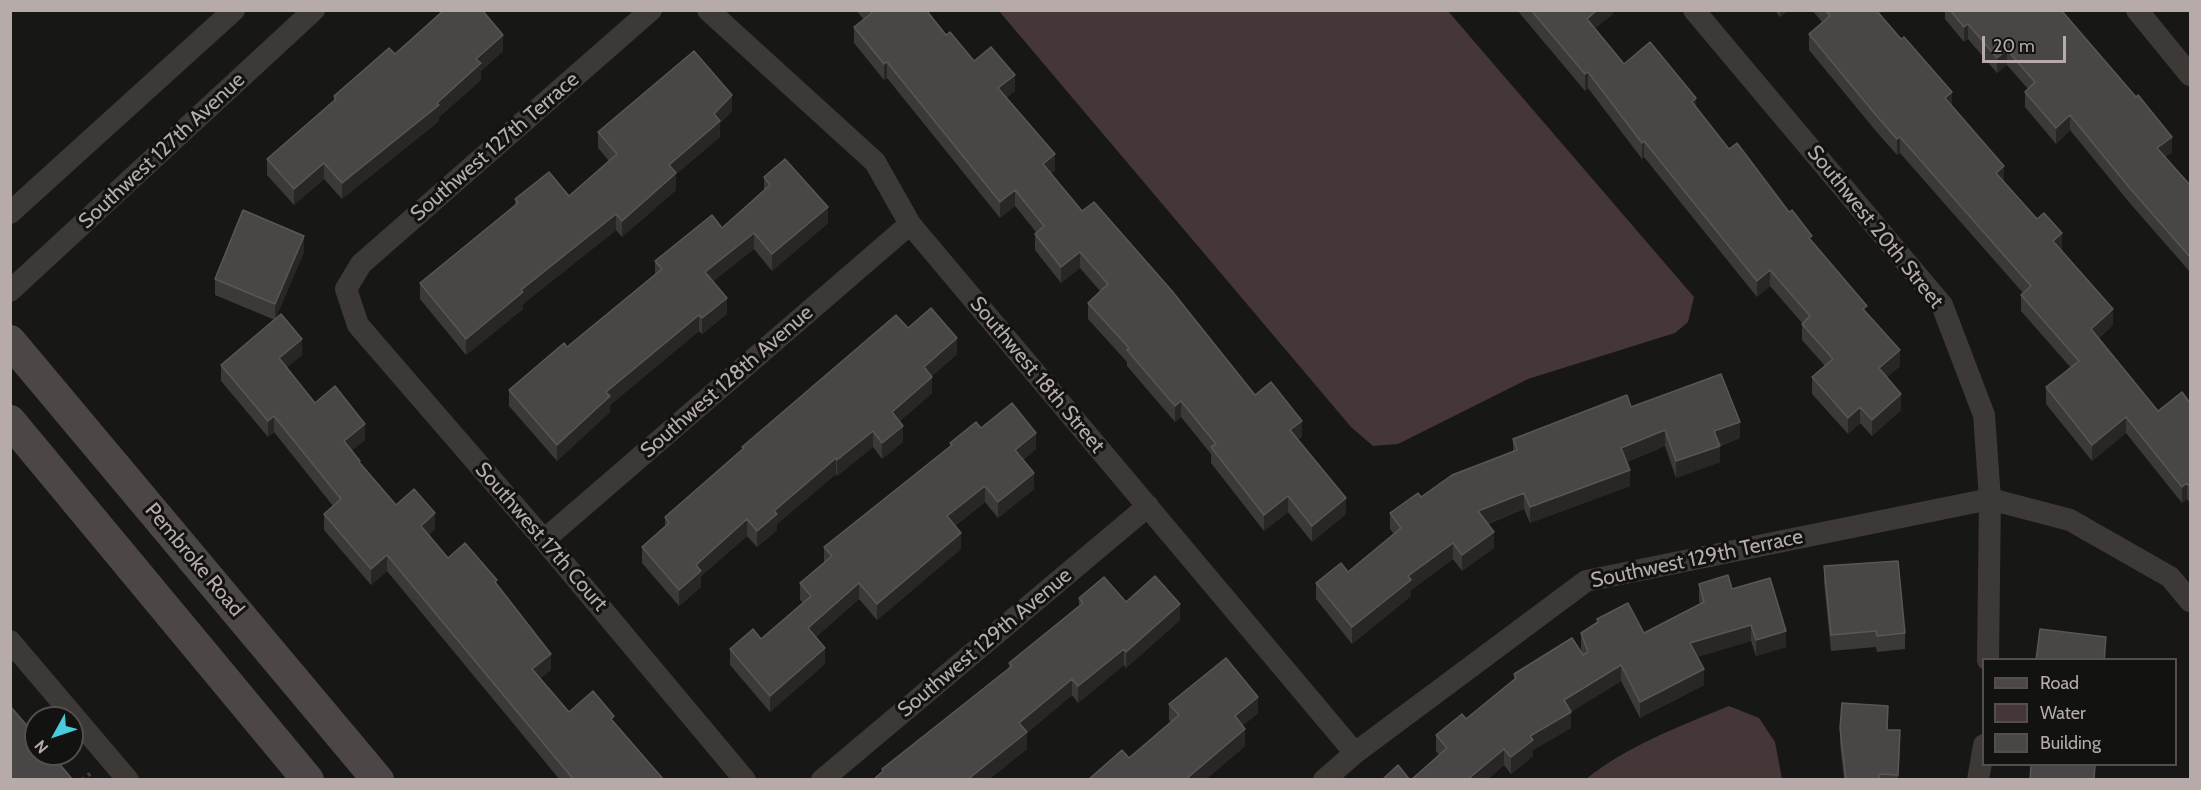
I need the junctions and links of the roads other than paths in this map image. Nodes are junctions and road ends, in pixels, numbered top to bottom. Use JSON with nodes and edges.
{"nodes":[{"id":1,"x":234,"y":10,"type":"edge"},
{"id":2,"x":314,"y":10,"type":"edge"},
{"id":3,"x":651,"y":10,"type":"edge"},
{"id":4,"x":708,"y":10,"type":"edge"},
{"id":5,"x":1694,"y":10,"type":"edge"},
{"id":6,"x":2137,"y":10,"type":"edge"},
{"id":7,"x":2187,"y":64,"type":"edge"},
{"id":8,"x":10,"y":213,"type":"edge"},
{"id":9,"x":910,"y":224,"type":"junction"},
{"id":10,"x":346,"y":289,"type":"joint"},
{"id":11,"x":10,"y":291,"type":"edge"},
{"id":12,"x":10,"y":341,"type":"edge"},
{"id":13,"x":10,"y":421,"type":"edge"},
{"id":14,"x":1990,"y":499,"type":"junction"},
{"id":15,"x":1148,"y":506,"type":"junction"},
{"id":16,"x":544,"y":540,"type":"junction"},
{"id":17,"x":2190,"y":601,"type":"edge"},
{"id":18,"x":10,"y":641,"type":"edge"},
{"id":19,"x":1988,"y":658,"type":"edge"},
{"id":20,"x":1982,"y":752,"type":"edge"},
{"id":21,"x":1355,"y":753,"type":"junction"},
{"id":22,"x":128,"y":780,"type":"edge"},
{"id":23,"x":308,"y":780,"type":"edge"},
{"id":24,"x":378,"y":780,"type":"edge"},
{"id":25,"x":745,"y":780,"type":"edge"},
{"id":26,"x":822,"y":780,"type":"edge"},
{"id":27,"x":1324,"y":780,"type":"edge"},
{"id":28,"x":1978,"y":780,"type":"edge"}],
"edges":[{"from":1,"to":8,"type":"street"},
{"from":2,"to":11,"type":"street","name":"Southwest 127th Avenue"},
{"from":3,"to":10,"type":"street","name":"Southwest 127th Terrace"},
{"from":4,"to":9,"type":"street","name":"Southwest 18th Street"},
{"from":5,"to":14,"type":"street","name":"Southwest 20th Street"},
{"from":6,"to":7,"type":"street"},
{"from":9,"to":15,"type":"street","name":"Southwest 18th Street"},
{"from":9,"to":16,"type":"street","name":"Southwest 128th Avenue"},
{"from":10,"to":16,"type":"street","name":"Southwest 17th Court"},
{"from":12,"to":24,"type":"main road","name":"Pembroke Road"},
{"from":13,"to":23,"type":"main road"},
{"from":14,"to":17,"type":"street"},
{"from":14,"to":19,"type":"street","name":"Southwest 20th Street"},
{"from":14,"to":21,"type":"street","name":"Southwest 129th Terrace"},
{"from":15,"to":21,"type":"street","name":"Southwest 18th Street"},
{"from":15,"to":26,"type":"street","name":"Southwest 129th Avenue"},
{"from":16,"to":25,"type":"street","name":"Southwest 17th Court"},
{"from":18,"to":22,"type":"street"},
{"from":20,"to":28,"type":"street"},
{"from":21,"to":27,"type":"street","name":"Southwest 129th Terrace"}]}
